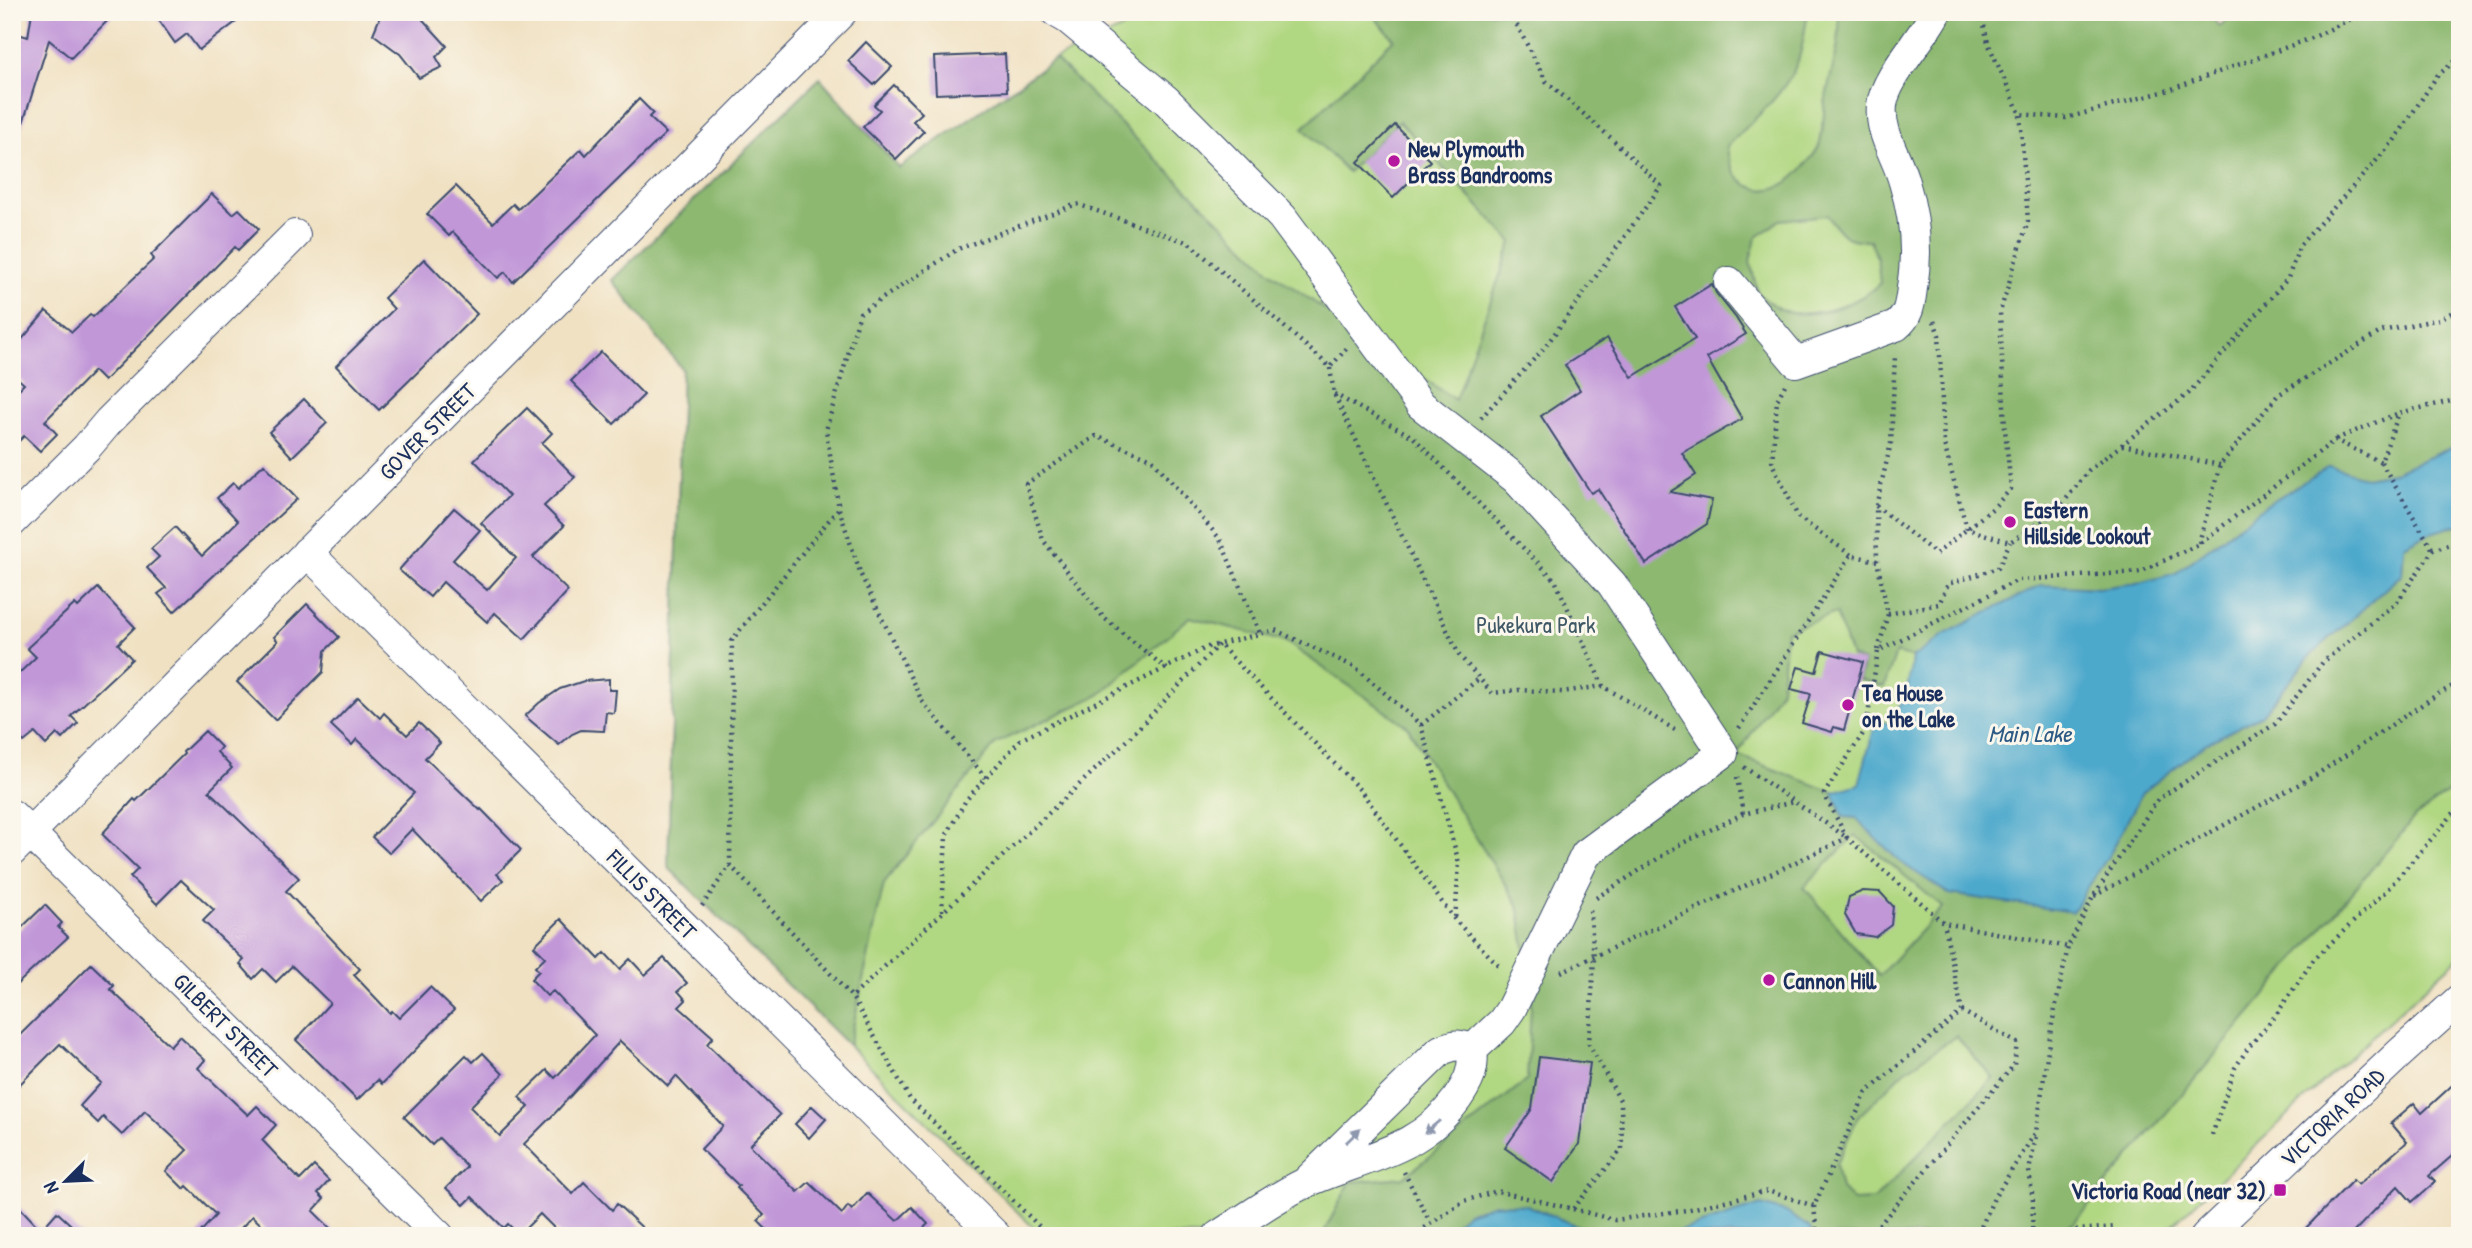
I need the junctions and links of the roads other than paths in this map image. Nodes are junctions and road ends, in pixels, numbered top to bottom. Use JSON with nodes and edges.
{"nodes":[{"id":1,"x":842,"y":12,"type":"edge"},
{"id":2,"x":1056,"y":12,"type":"edge"},
{"id":3,"x":1936,"y":12,"type":"edge"},
{"id":4,"x":295,"y":235,"type":"dead end"},
{"id":5,"x":1729,"y":282,"type":"dead end"},
{"id":6,"x":12,"y":522,"type":"edge"},
{"id":7,"x":307,"y":552,"type":"junction"},
{"id":8,"x":18,"y":832,"type":"edge"},
{"id":9,"x":2460,"y":999,"type":"edge"},
{"id":10,"x":1472,"y":1050,"type":"junction"},
{"id":11,"x":1304,"y":1184,"type":"junction"},
{"id":12,"x":439,"y":1236,"type":"edge"},
{"id":13,"x":996,"y":1236,"type":"edge"},
{"id":14,"x":1219,"y":1236,"type":"edge"},
{"id":15,"x":2206,"y":1236,"type":"edge"}],
"edges":[{"from":1,"to":7,"type":"street","name":"GOVER STREET"},
{"from":2,"to":10,"type":"street"},
{"from":3,"to":5,"type":"street"},
{"from":4,"to":6,"type":"street"},
{"from":7,"to":8,"type":"street","name":"GOVER STREET"},
{"from":7,"to":13,"type":"street","name":"FILLIS STREET"},
{"from":8,"to":12,"type":"street","name":"GILBERT STREET"},
{"from":9,"to":15,"type":"street","name":"VICTORIA ROAD"},
{"from":11,"to":10,"type":"street","one_way":true},
{"from":10,"to":11,"type":"street","one_way":true},
{"from":11,"to":14,"type":"street"}]}
